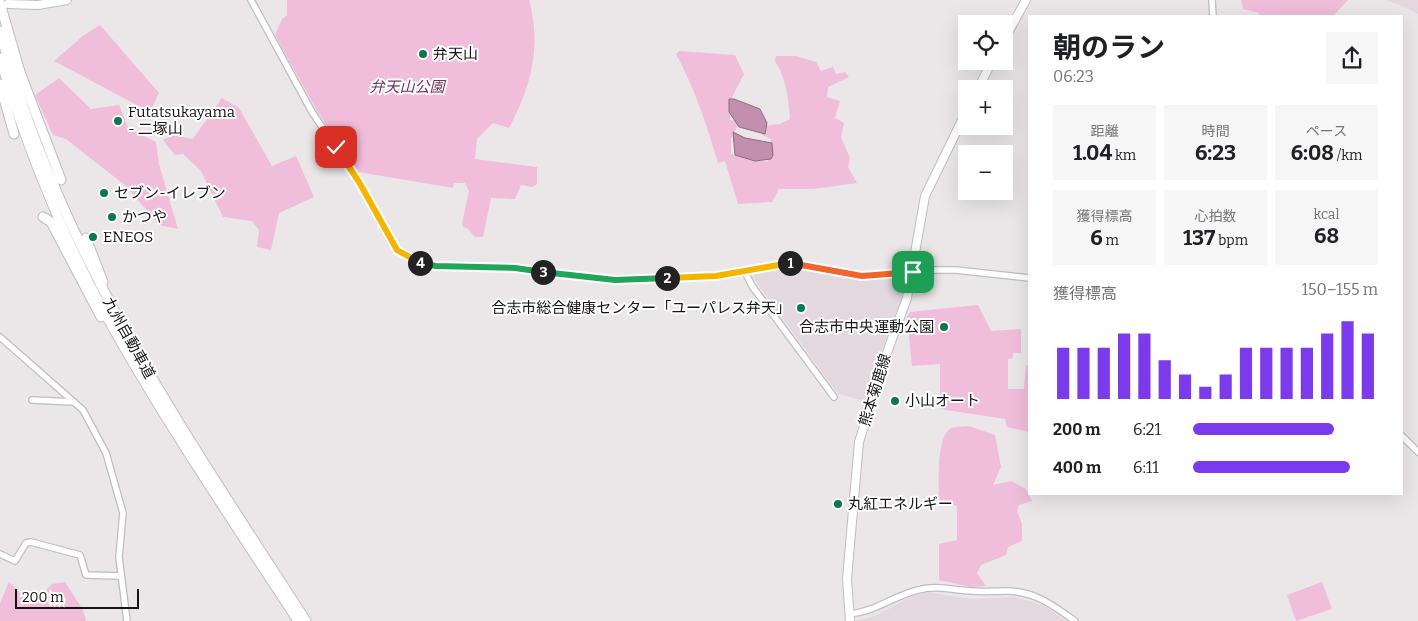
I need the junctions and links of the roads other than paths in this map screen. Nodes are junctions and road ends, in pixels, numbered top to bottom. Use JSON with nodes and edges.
{"nodes":[{"id":1,"x":67,"y":0,"type":"edge"},
{"id":2,"x":251,"y":0,"type":"edge"},
{"id":3,"x":1026,"y":0,"type":"edge"},
{"id":4,"x":1212,"y":0,"type":"edge"},
{"id":5,"x":4,"y":4,"type":"edge"},
{"id":6,"x":1213,"y":15,"type":"edge"},
{"id":7,"x":1013,"y":24,"type":"edge"},
{"id":8,"x":0,"y":31,"type":"edge"},
{"id":9,"x":0,"y":58,"type":"edge"},
{"id":10,"x":1,"y":87,"type":"edge"},
{"id":11,"x":958,"y":128,"type":"edge"},
{"id":12,"x":14,"y":134,"type":"dead end"},
{"id":13,"x":61,"y":180,"type":"dead end"},
{"id":14,"x":43,"y":217,"type":"dead end"},
{"id":15,"x":86,"y":238,"type":"dead end"},
{"id":16,"x":745,"y":272,"type":"junction"},
{"id":17,"x":913,"y":272,"type":"junction"},
{"id":18,"x":1028,"y":278,"type":"edge"},
{"id":19,"x":0,"y":337,"type":"edge"},
{"id":20,"x":142,"y":364,"type":"junction"},
{"id":21,"x":834,"y":396,"type":"dead end"},
{"id":22,"x":32,"y":400,"type":"dead end"},
{"id":23,"x":74,"y":402,"type":"junction"},
{"id":24,"x":162,"y":409,"type":"junction"},
{"id":25,"x":1403,"y":437,"type":"edge"},
{"id":26,"x":1418,"y":452,"type":"edge"},
{"id":27,"x":0,"y":554,"type":"edge"},
{"id":28,"x":121,"y":576,"type":"junction"},
{"id":29,"x":849,"y":618,"type":"edge"},
{"id":30,"x":127,"y":621,"type":"edge"},
{"id":31,"x":298,"y":621,"type":"edge"},
{"id":32,"x":306,"y":621,"type":"edge"},
{"id":33,"x":1075,"y":621,"type":"edge"}],
"edges":[{"from":1,"to":5,"type":"main road"},
{"from":2,"to":16,"type":"street"},
{"from":3,"to":7,"type":"main road"},
{"from":4,"to":6,"type":"street"},
{"from":5,"to":13,"type":"highway"},
{"from":8,"to":20,"type":"highway","name":"九州自動車道"},
{"from":9,"to":24,"type":"highway","name":"九州自動車道"},
{"from":10,"to":12,"type":"highway"},
{"from":11,"to":17,"type":"main road","name":"熊本菊鹿線"},
{"from":14,"to":24,"type":"highway"},
{"from":15,"to":20,"type":"highway"},
{"from":16,"to":17,"type":"street"},
{"from":16,"to":21,"type":"street"},
{"from":17,"to":18,"type":"street"},
{"from":17,"to":29,"type":"main road","name":"熊本菊鹿線"},
{"from":19,"to":23,"type":"street"},
{"from":20,"to":32,"type":"highway","name":"九州自動車道"},
{"from":22,"to":23,"type":"street"},
{"from":23,"to":28,"type":"street"},
{"from":24,"to":31,"type":"highway","name":"九州自動車道"},
{"from":25,"to":26,"type":"street"},
{"from":27,"to":28,"type":"street"},
{"from":28,"to":30,"type":"street"},
{"from":29,"to":33,"type":"street"}]}
